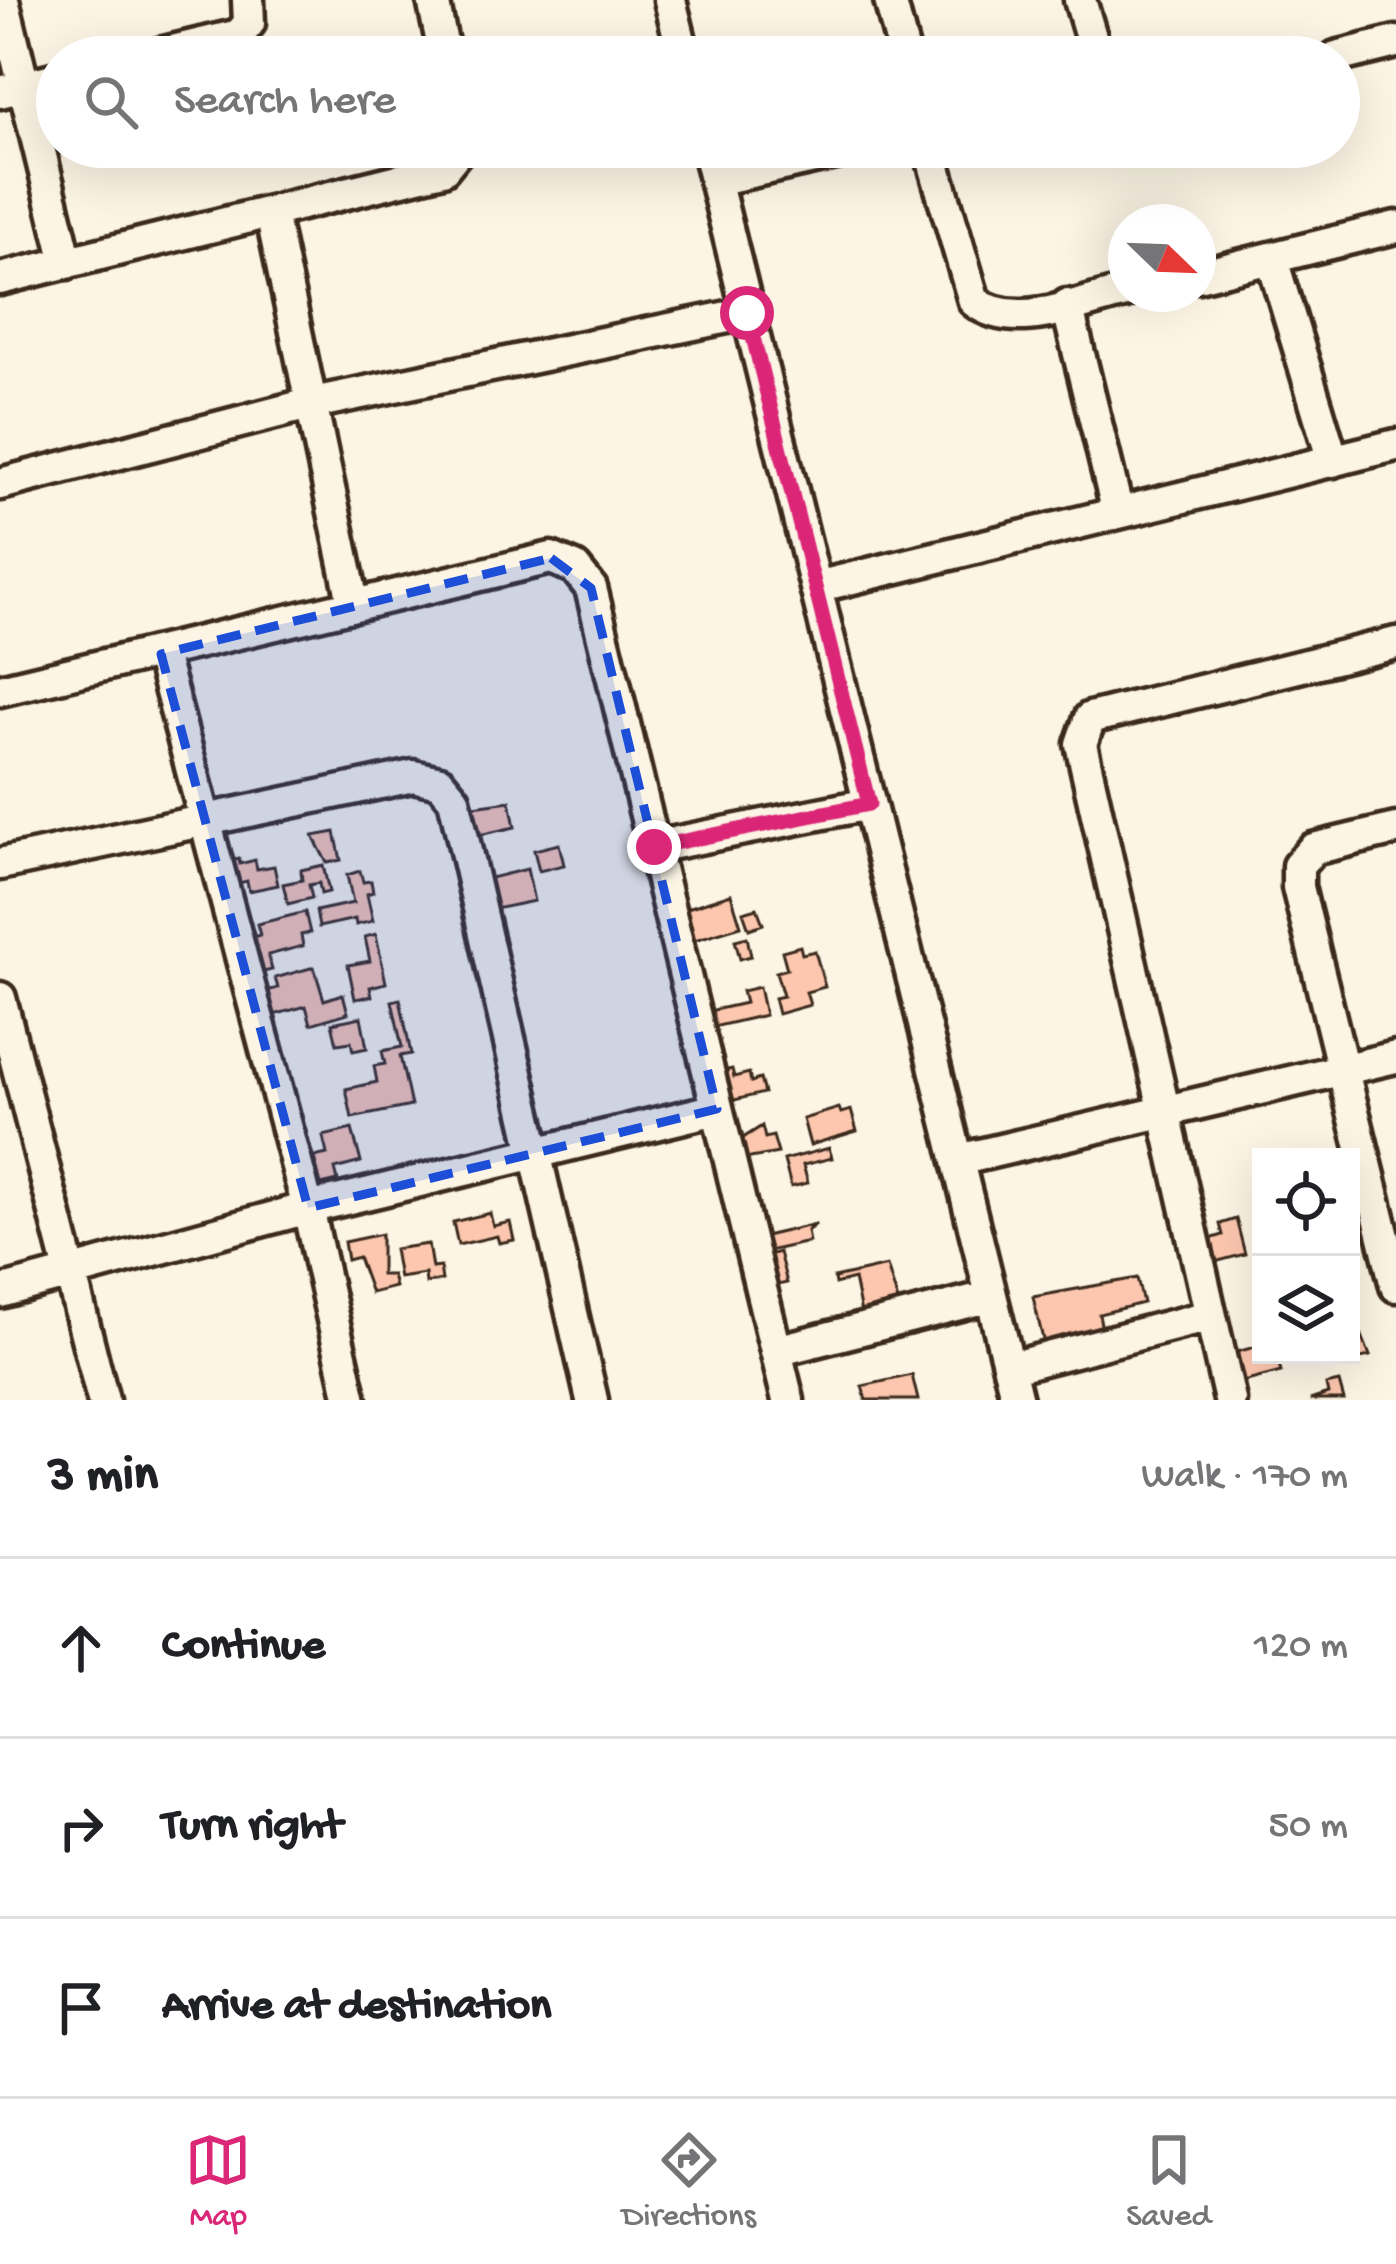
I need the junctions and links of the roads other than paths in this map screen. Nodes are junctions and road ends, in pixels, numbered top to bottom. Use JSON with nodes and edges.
{"nodes":[{"id":1,"x":3,"y":0,"type":"edge"},
{"id":2,"x":248,"y":0,"type":"edge"},
{"id":3,"x":433,"y":0,"type":"edge"},
{"id":4,"x":670,"y":0,"type":"edge"},
{"id":5,"x":890,"y":0,"type":"edge"},
{"id":6,"x":1080,"y":0,"type":"edge"},
{"id":7,"x":235,"y":36,"type":"edge"},
{"id":8,"x":441,"y":36,"type":"edge"},
{"id":9,"x":679,"y":36,"type":"edge"},
{"id":10,"x":899,"y":36,"type":"edge"},
{"id":11,"x":1090,"y":36,"type":"edge"},
{"id":12,"x":1396,"y":42,"type":"edge"},
{"id":13,"x":1360,"y":51,"type":"edge"},
{"id":14,"x":11,"y":89,"type":"edge"},
{"id":15,"x":36,"y":165,"type":"edge"},
{"id":16,"x":37,"y":168,"type":"edge"},
{"id":17,"x":444,"y":168,"type":"edge"},
{"id":18,"x":712,"y":168,"type":"edge"},
{"id":19,"x":768,"y":168,"type":"edge"},
{"id":20,"x":935,"y":168,"type":"edge"},
{"id":21,"x":715,"y":180,"type":"junction"},
{"id":22,"x":271,"y":213,"type":"junction"},
{"id":23,"x":1396,"y":227,"type":"edge"},
{"id":24,"x":1273,"y":259,"type":"junction"},
{"id":25,"x":68,"y":263,"type":"junction"},
{"id":26,"x":1216,"y":272,"type":"edge"},
{"id":27,"x":0,"y":279,"type":"edge"},
{"id":28,"x":1108,"y":296,"type":"edge"},
{"id":29,"x":1067,"y":305,"type":"junction"},
{"id":30,"x":747,"y":313,"type":"junction"},
{"id":31,"x":313,"y":403,"type":"junction"},
{"id":32,"x":1396,"y":446,"type":"edge"},
{"id":33,"x":1333,"y":461,"type":"junction"},
{"id":34,"x":0,"y":484,"type":"edge"},
{"id":35,"x":1118,"y":513,"type":"junction"},
{"id":36,"x":816,"y":587,"type":"junction"},
{"id":37,"x":353,"y":602,"type":"junction"},
{"id":38,"x":1396,"y":644,"type":"edge"},
{"id":39,"x":160,"y":654,"type":"junction"},
{"id":40,"x":0,"y":690,"type":"edge"},
{"id":41,"x":869,"y":804,"type":"junction"},
{"id":42,"x":202,"y":820,"type":"junction"},
{"id":43,"x":1396,"y":829,"type":"edge"},
{"id":44,"x":654,"y":847,"type":"junction"},
{"id":45,"x":0,"y":863,"type":"edge"},
{"id":46,"x":0,"y":998,"type":"edge"},
{"id":47,"x":1396,"y":1057,"type":"edge"},
{"id":48,"x":1342,"y":1070,"type":"junction"},
{"id":49,"x":717,"y":1109,"type":"junction"},
{"id":50,"x":1161,"y":1113,"type":"junction"},
{"id":51,"x":536,"y":1155,"type":"junction"},
{"id":52,"x":958,"y":1160,"type":"junction"},
{"id":53,"x":308,"y":1208,"type":"junction"},
{"id":54,"x":68,"y":1274,"type":"junction"},
{"id":55,"x":1396,"y":1286,"type":"edge"},
{"id":56,"x":0,"y":1292,"type":"edge"},
{"id":57,"x":992,"y":1296,"type":"junction"},
{"id":58,"x":1209,"y":1316,"type":"junction"},
{"id":59,"x":776,"y":1352,"type":"junction"},
{"id":60,"x":1009,"y":1368,"type":"junction"},
{"id":61,"x":103,"y":1400,"type":"edge"},
{"id":62,"x":351,"y":1400,"type":"edge"},
{"id":63,"x":592,"y":1400,"type":"edge"},
{"id":64,"x":788,"y":1400,"type":"edge"},
{"id":65,"x":1017,"y":1400,"type":"edge"},
{"id":66,"x":1230,"y":1400,"type":"edge"}],
"edges":[{"from":1,"to":14,"type":"street"},
{"from":2,"to":7,"type":"street"},
{"from":3,"to":8,"type":"street"},
{"from":4,"to":9,"type":"street"},
{"from":5,"to":10,"type":"street"},
{"from":6,"to":11,"type":"street"},
{"from":12,"to":13,"type":"street"},
{"from":14,"to":15,"type":"street"},
{"from":16,"to":25,"type":"street"},
{"from":17,"to":22,"type":"street"},
{"from":18,"to":21,"type":"street"},
{"from":19,"to":21,"type":"street"},
{"from":20,"to":29,"type":"street"},
{"from":21,"to":30,"type":"street"},
{"from":22,"to":25,"type":"street"},
{"from":22,"to":31,"type":"street"},
{"from":23,"to":24,"type":"street"},
{"from":24,"to":26,"type":"street"},
{"from":24,"to":33,"type":"street"},
{"from":25,"to":27,"type":"street"},
{"from":28,"to":29,"type":"street"},
{"from":29,"to":35,"type":"street"},
{"from":30,"to":31,"type":"street"},
{"from":30,"to":36,"type":"street"},
{"from":31,"to":34,"type":"street"},
{"from":31,"to":37,"type":"street"},
{"from":32,"to":33,"type":"street"},
{"from":33,"to":35,"type":"street"},
{"from":35,"to":36,"type":"street"},
{"from":36,"to":41,"type":"street"},
{"from":37,"to":39,"type":"street"},
{"from":37,"to":44,"type":"street"},
{"from":38,"to":50,"type":"street"},
{"from":39,"to":40,"type":"street"},
{"from":39,"to":42,"type":"street"},
{"from":41,"to":44,"type":"street"},
{"from":41,"to":52,"type":"street"},
{"from":42,"to":45,"type":"street"},
{"from":42,"to":51,"type":"street"},
{"from":42,"to":53,"type":"street"},
{"from":43,"to":48,"type":"street"},
{"from":44,"to":49,"type":"street"},
{"from":46,"to":54,"type":"street"},
{"from":47,"to":48,"type":"street"},
{"from":48,"to":50,"type":"street"},
{"from":48,"to":55,"type":"street"},
{"from":49,"to":51,"type":"street"},
{"from":49,"to":59,"type":"street"},
{"from":50,"to":52,"type":"street"},
{"from":50,"to":58,"type":"street"},
{"from":51,"to":53,"type":"street"},
{"from":51,"to":63,"type":"street"},
{"from":52,"to":57,"type":"street"},
{"from":53,"to":54,"type":"street"},
{"from":53,"to":62,"type":"street"},
{"from":54,"to":56,"type":"street"},
{"from":54,"to":61,"type":"street"},
{"from":57,"to":59,"type":"street"},
{"from":57,"to":60,"type":"street"},
{"from":58,"to":60,"type":"street"},
{"from":58,"to":66,"type":"street"},
{"from":59,"to":64,"type":"street"},
{"from":60,"to":65,"type":"street"}]}
